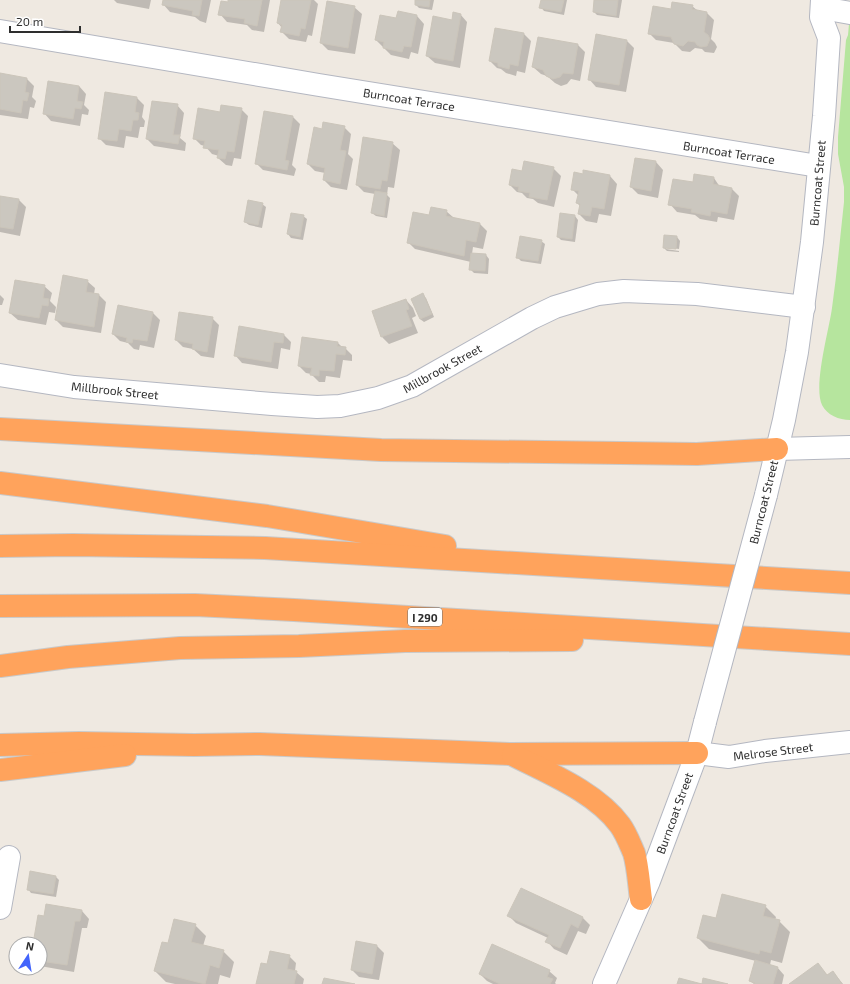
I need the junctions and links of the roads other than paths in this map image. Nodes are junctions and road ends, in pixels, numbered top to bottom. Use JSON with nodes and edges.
{"nodes":[{"id":1,"x":822,"y":4,"type":"edge"},
{"id":2,"x":850,"y":13,"type":"edge"},
{"id":3,"x":0,"y":31,"type":"edge"},
{"id":4,"x":818,"y":166,"type":"junction"},
{"id":5,"x":804,"y":307,"type":"junction"},
{"id":6,"x":0,"y":375,"type":"edge"},
{"id":7,"x":0,"y":429,"type":"edge"},
{"id":8,"x":850,"y":447,"type":"edge"},
{"id":9,"x":777,"y":449,"type":"junction"},
{"id":10,"x":0,"y":483,"type":"edge"},
{"id":11,"x":0,"y":546,"type":"edge"},
{"id":12,"x":561,"y":565,"type":"junction"},
{"id":13,"x":850,"y":583,"type":"edge"},
{"id":14,"x":0,"y":606,"type":"edge"},
{"id":15,"x":696,"y":635,"type":"junction"},
{"id":16,"x":850,"y":644,"type":"edge"},
{"id":17,"x":0,"y":666,"type":"edge"},
{"id":18,"x":850,"y":742,"type":"edge"},
{"id":19,"x":0,"y":745,"type":"edge"},
{"id":20,"x":194,"y":745,"type":"junction"},
{"id":21,"x":697,"y":753,"type":"junction"},
{"id":22,"x":510,"y":754,"type":"junction"},
{"id":23,"x":0,"y":770,"type":"edge"},
{"id":24,"x":9,"y":856,"type":"dead end"},
{"id":25,"x":641,"y":899,"type":"junction"},
{"id":26,"x":0,"y":908,"type":"edge"},
{"id":27,"x":604,"y":984,"type":"edge"}],
"edges":[{"from":1,"to":2,"type":"main road"},
{"from":1,"to":4,"type":"main road","name":"Burncoat Street"},
{"from":3,"to":4,"type":"main road","name":"Burncoat Terrace"},
{"from":4,"to":5,"type":"main road","name":"Burncoat Street"},
{"from":5,"to":6,"type":"main road","name":"Millbrook Street"},
{"from":5,"to":9,"type":"main road","name":"Burncoat Street"},
{"from":7,"to":9,"type":"highway"},
{"from":8,"to":9,"type":"main road"},
{"from":9,"to":21,"type":"main road","name":"Burncoat Street","bridge":true},
{"from":10,"to":12,"type":"highway"},
{"from":11,"to":12,"type":"highway"},
{"from":12,"to":13,"type":"highway"},
{"from":14,"to":15,"type":"highway","number":"I 290"},
{"from":15,"to":16,"type":"highway","number":"I 290"},
{"from":15,"to":17,"type":"highway"},
{"from":18,"to":21,"type":"main road","name":"Melrose Street"},
{"from":19,"to":20,"type":"highway"},
{"from":20,"to":22,"type":"highway"},
{"from":20,"to":23,"type":"highway"},
{"from":21,"to":22,"type":"highway"},
{"from":21,"to":25,"type":"main road","name":"Burncoat Street"},
{"from":22,"to":25,"type":"highway"},
{"from":24,"to":26,"type":"main road"},
{"from":25,"to":27,"type":"main road","name":"Burncoat Street"}]}
